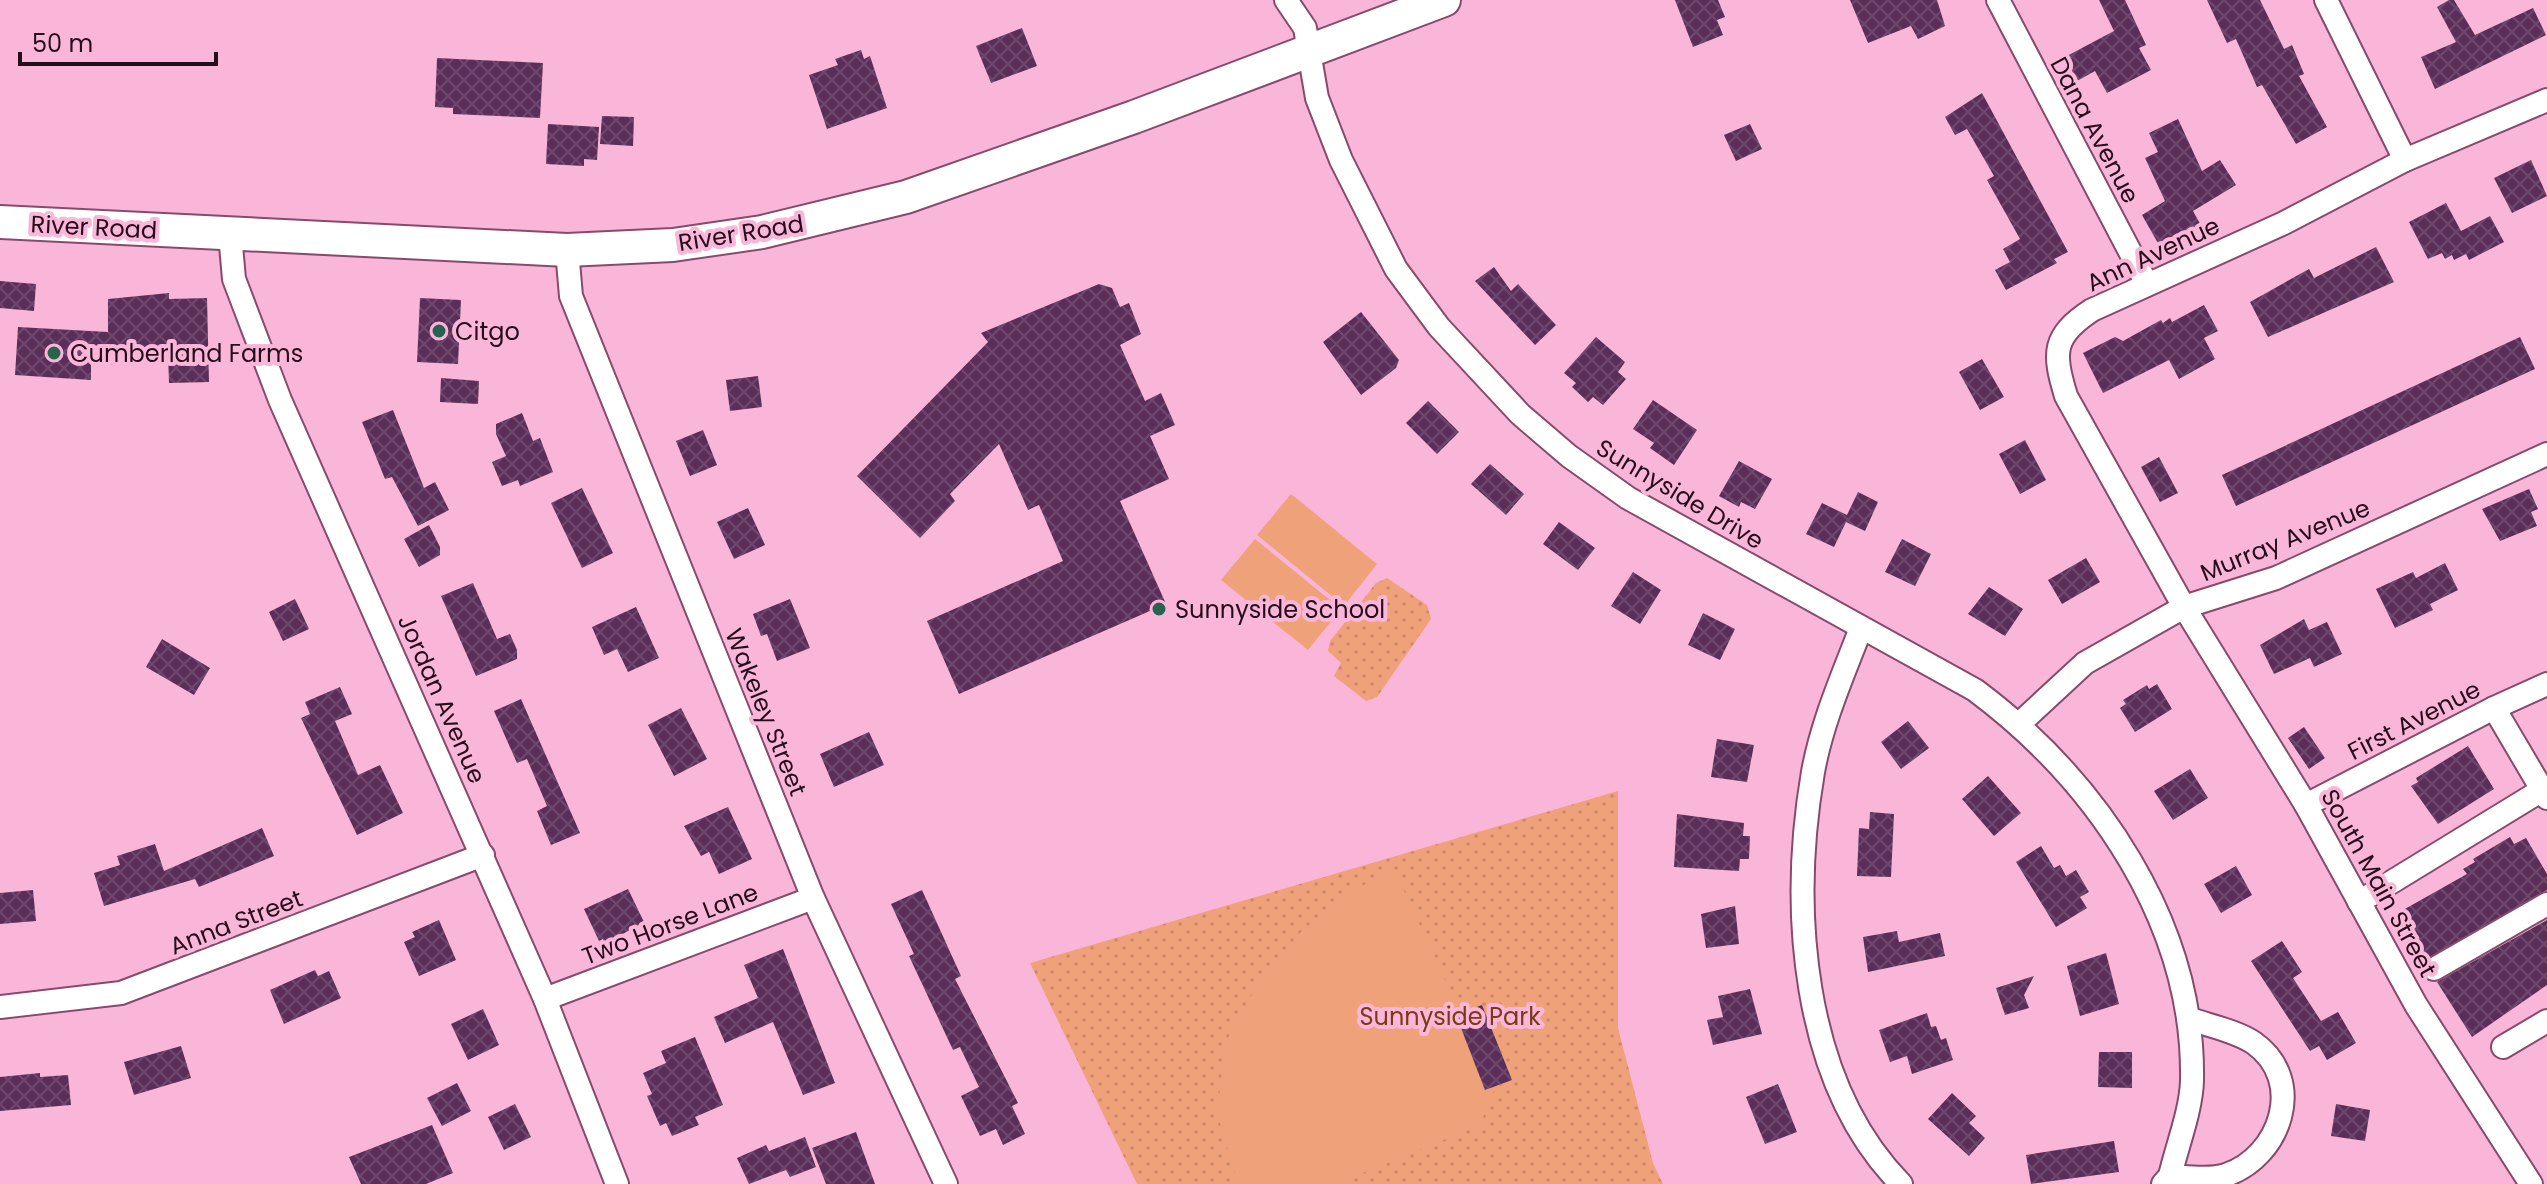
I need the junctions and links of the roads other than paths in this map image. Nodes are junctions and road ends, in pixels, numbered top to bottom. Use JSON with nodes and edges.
{"nodes":[{"id":1,"x":1286,"y":0,"type":"edge"},
{"id":2,"x":1444,"y":0,"type":"edge"},
{"id":3,"x":1998,"y":0,"type":"edge"},
{"id":4,"x":2326,"y":0,"type":"edge"},
{"id":5,"x":1310,"y":49,"type":"junction"},
{"id":6,"x":2547,"y":100,"type":"edge"},
{"id":7,"x":2405,"y":160,"type":"junction"},
{"id":8,"x":0,"y":222,"type":"edge"},
{"id":9,"x":230,"y":234,"type":"junction"},
{"id":10,"x":567,"y":250,"type":"junction"},
{"id":11,"x":2147,"y":284,"type":"junction"},
{"id":12,"x":2547,"y":454,"type":"edge"},
{"id":13,"x":2184,"y":607,"type":"junction"},
{"id":14,"x":1861,"y":628,"type":"junction"},
{"id":15,"x":2547,"y":684,"type":"edge"},
{"id":16,"x":2494,"y":708,"type":"junction"},
{"id":17,"x":2019,"y":724,"type":"junction"},
{"id":18,"x":2545,"y":794,"type":"edge"},
{"id":19,"x":2306,"y":805,"type":"junction"},
{"id":20,"x":483,"y":855,"type":"junction"},
{"id":21,"x":813,"y":898,"type":"junction"},
{"id":22,"x":2359,"y":902,"type":"junction"},
{"id":23,"x":2547,"y":904,"type":"edge"},
{"id":24,"x":2434,"y":969,"type":"dead end"},
{"id":25,"x":545,"y":999,"type":"junction"},
{"id":26,"x":0,"y":1007,"type":"edge"},
{"id":27,"x":2190,"y":1019,"type":"junction"},
{"id":28,"x":2547,"y":1021,"type":"edge"},
{"id":29,"x":2503,"y":1047,"type":"dead end"},
{"id":30,"x":2167,"y":1180,"type":"edge"},
{"id":31,"x":610,"y":1182,"type":"edge"},
{"id":32,"x":946,"y":1184,"type":"edge"},
{"id":33,"x":1901,"y":1184,"type":"edge"},
{"id":34,"x":2531,"y":1184,"type":"edge"}],
"edges":[{"from":1,"to":5,"type":"street","name":"Sunnyside Drive"},
{"from":2,"to":5,"type":"main road","name":"River Road"},
{"from":3,"to":11,"type":"street","name":"Dana Avenue"},
{"from":4,"to":7,"type":"street"},
{"from":5,"to":10,"type":"main road","name":"River Road"},
{"from":5,"to":14,"type":"street","name":"Sunnyside Drive"},
{"from":6,"to":7,"type":"street","name":"Ann Avenue"},
{"from":7,"to":11,"type":"street","name":"Ann Avenue"},
{"from":8,"to":9,"type":"main road","name":"River Road"},
{"from":9,"to":10,"type":"main road","name":"River Road"},
{"from":9,"to":20,"type":"street","name":"Jordan Avenue"},
{"from":10,"to":21,"type":"street","name":"Wakeley Street"},
{"from":11,"to":13,"type":"street","name":"Ann Avenue"},
{"from":12,"to":13,"type":"street","name":"Murray Avenue"},
{"from":13,"to":17,"type":"street","name":"Murray Avenue"},
{"from":13,"to":19,"type":"street","name":"South Main Street"},
{"from":14,"to":17,"type":"street","name":"Sunnyside Drive"},
{"from":14,"to":33,"type":"street"},
{"from":15,"to":16,"type":"street","name":"First Avenue"},
{"from":16,"to":18,"type":"street"},
{"from":16,"to":19,"type":"street","name":"First Avenue"},
{"from":17,"to":27,"type":"street","name":"Sunnyside Drive"},
{"from":18,"to":22,"type":"street"},
{"from":19,"to":22,"type":"street","name":"South Main Street"},
{"from":20,"to":25,"type":"street","name":"Jordan Avenue"},
{"from":20,"to":26,"type":"street","name":"Anna Street"},
{"from":21,"to":25,"type":"street","name":"Two Horse Lane"},
{"from":21,"to":32,"type":"street","name":"Wakeley Street"},
{"from":22,"to":34,"type":"street","name":"South Main Street"},
{"from":23,"to":24,"type":"street"},
{"from":25,"to":31,"type":"street","name":"Jordan Avenue"},
{"from":27,"to":30,"type":"street","name":"Sunnyside Drive"},
{"from":27,"to":30,"type":"street","name":"Sunnyside Drive"},
{"from":28,"to":29,"type":"street"}]}
